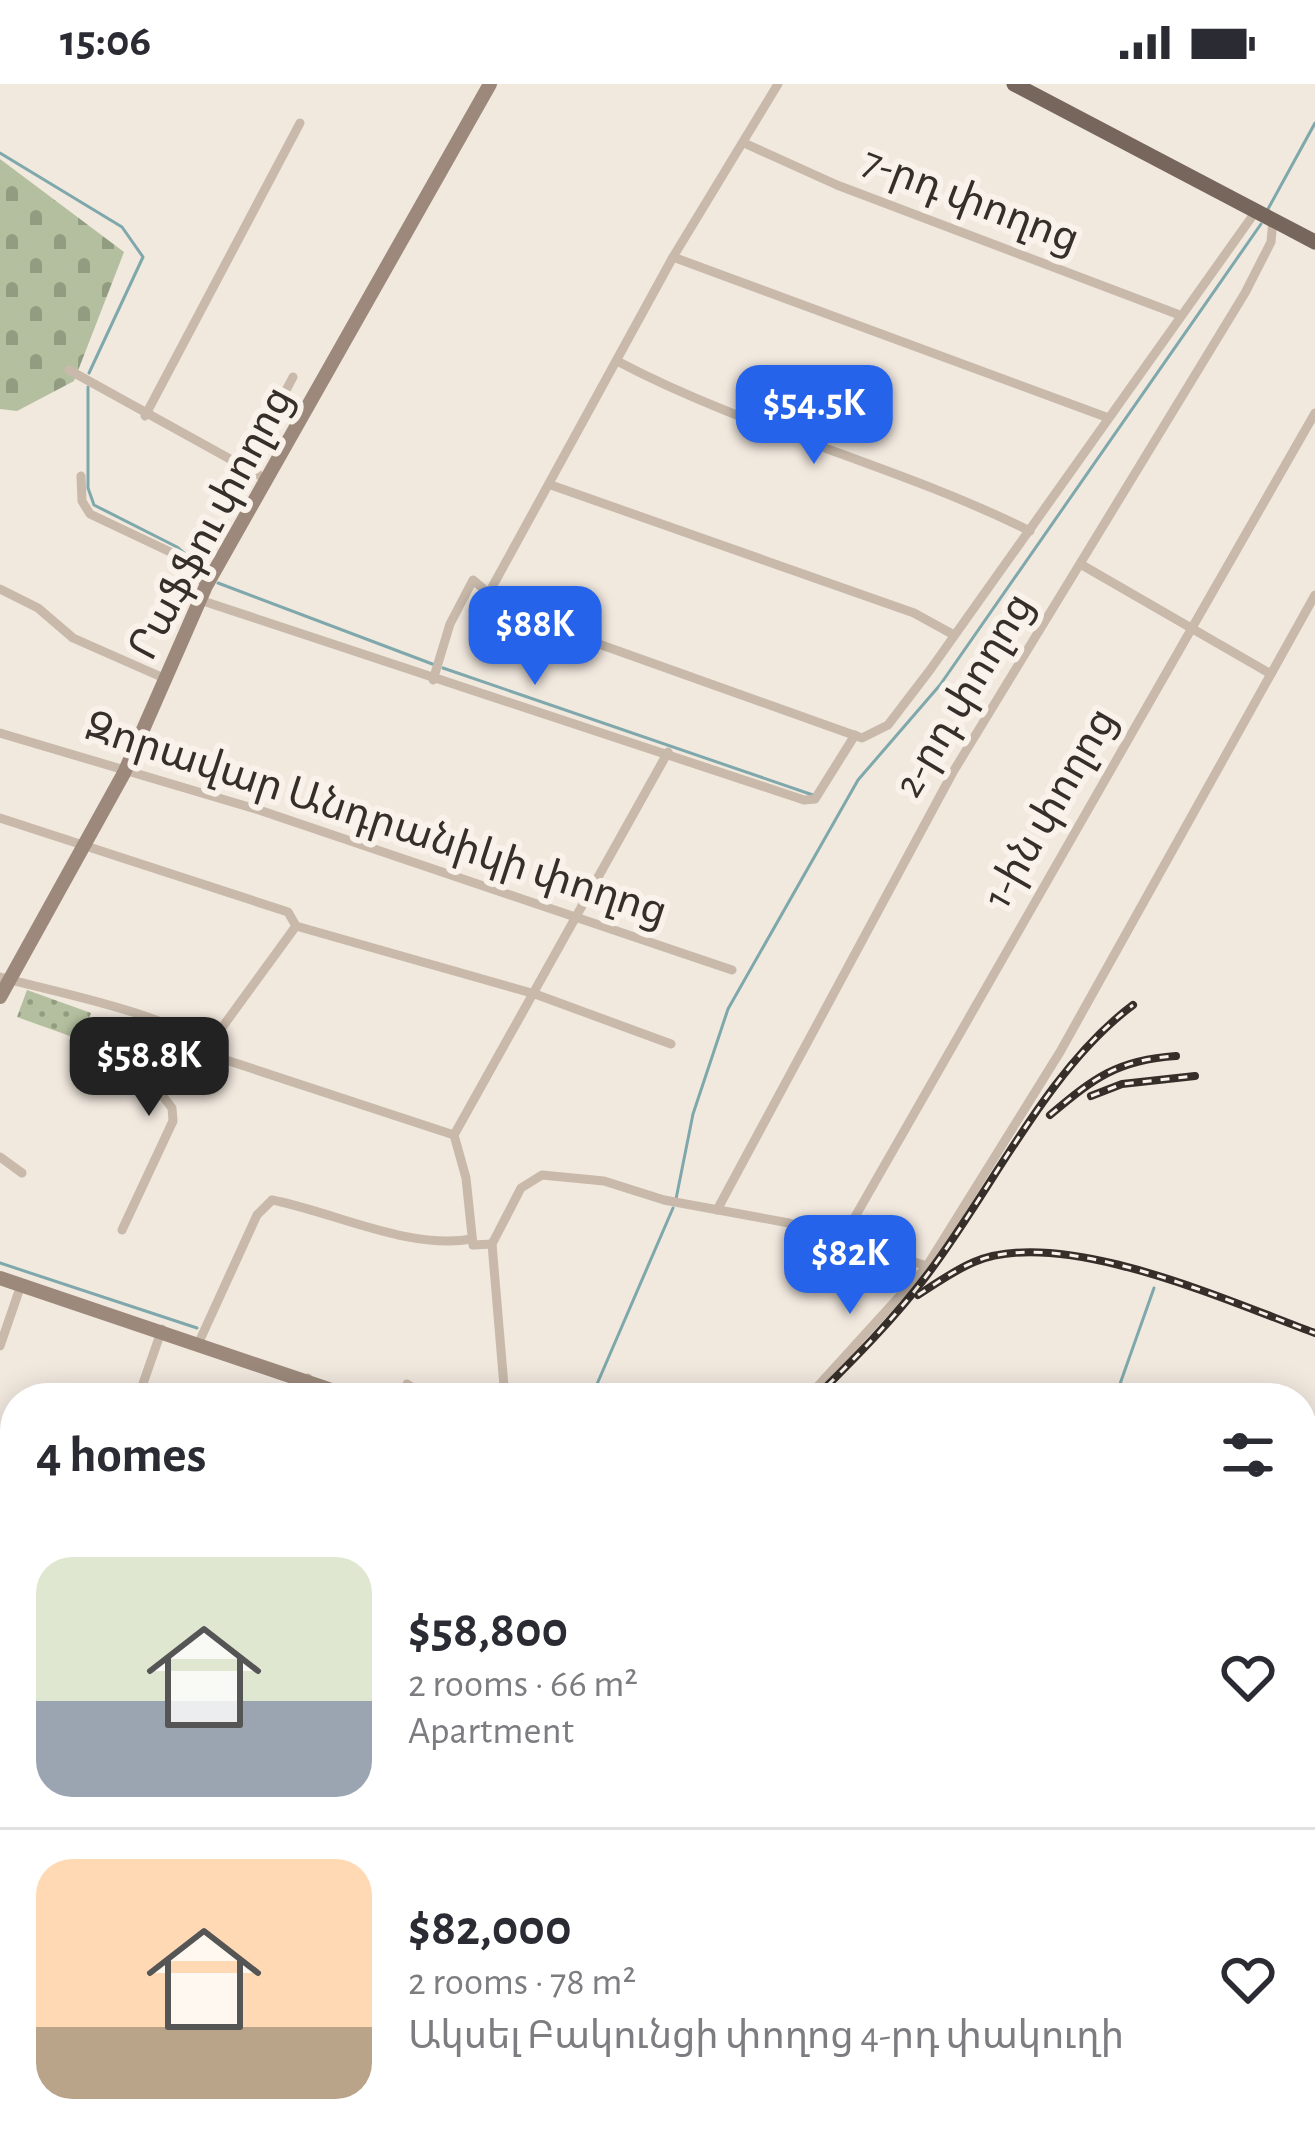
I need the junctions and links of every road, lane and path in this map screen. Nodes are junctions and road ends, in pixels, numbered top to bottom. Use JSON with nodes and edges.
{"nodes":[{"id":1,"x":490,"y":84,"type":"edge"},
{"id":2,"x":778,"y":84,"type":"edge"},
{"id":3,"x":1014,"y":84,"type":"edge"},
{"id":4,"x":300,"y":123,"type":"dead end"},
{"id":5,"x":744,"y":143,"type":"junction"},
{"id":6,"x":1256,"y":211,"type":"junction"},
{"id":7,"x":1274,"y":220,"type":"junction"},
{"id":8,"x":1315,"y":242,"type":"edge"},
{"id":9,"x":673,"y":256,"type":"junction"},
{"id":10,"x":1178,"y":314,"type":"junction"},
{"id":11,"x":619,"y":362,"type":"junction"},
{"id":12,"x":69,"y":370,"type":"dead end"},
{"id":13,"x":293,"y":377,"type":"dead end"},
{"id":14,"x":1315,"y":413,"type":"edge"},
{"id":15,"x":146,"y":416,"type":"junction"},
{"id":16,"x":1106,"y":417,"type":"junction"},
{"id":17,"x":245,"y":468,"type":"junction"},
{"id":18,"x":81,"y":476,"type":"dead end"},
{"id":19,"x":266,"y":478,"type":"junction"},
{"id":20,"x":551,"y":485,"type":"junction"},
{"id":21,"x":1030,"y":530,"type":"junction"},
{"id":22,"x":1082,"y":565,"type":"junction"},
{"id":23,"x":0,"y":589,"type":"edge"},
{"id":24,"x":490,"y":591,"type":"junction"},
{"id":25,"x":203,"y":593,"type":"junction"},
{"id":26,"x":1315,"y":596,"type":"edge"},
{"id":27,"x":1190,"y":627,"type":"junction"},
{"id":28,"x":954,"y":635,"type":"junction"},
{"id":29,"x":1271,"y":674,"type":"junction"},
{"id":30,"x":166,"y":679,"type":"junction"},
{"id":31,"x":434,"y":680,"type":"junction"},
{"id":32,"x":0,"y":733,"type":"edge"},
{"id":33,"x":855,"y":734,"type":"junction"},
{"id":34,"x":668,"y":752,"type":"junction"},
{"id":35,"x":124,"y":773,"type":"junction"},
{"id":36,"x":0,"y":818,"type":"edge"},
{"id":37,"x":85,"y":844,"type":"junction"},
{"id":38,"x":580,"y":914,"type":"junction"},
{"id":39,"x":296,"y":926,"type":"junction"},
{"id":40,"x":732,"y":970,"type":"dead end"},
{"id":41,"x":5,"y":978,"type":"edge"},
{"id":42,"x":536,"y":994,"type":"junction"},
{"id":43,"x":0,"y":997,"type":"edge"},
{"id":44,"x":161,"y":1024,"type":"junction"},
{"id":45,"x":210,"y":1044,"type":"junction"},
{"id":46,"x":671,"y":1044,"type":"dead end"},
{"id":47,"x":153,"y":1047,"type":"junction"},
{"id":48,"x":88,"y":1051,"type":"dead end"},
{"id":49,"x":454,"y":1135,"type":"junction"},
{"id":50,"x":0,"y":1157,"type":"edge"},
{"id":51,"x":22,"y":1173,"type":"dead end"},
{"id":52,"x":718,"y":1210,"type":"junction"},
{"id":53,"x":122,"y":1229,"type":"dead end"},
{"id":54,"x":844,"y":1236,"type":"junction"},
{"id":55,"x":472,"y":1239,"type":"junction"},
{"id":56,"x":492,"y":1244,"type":"junction"},
{"id":57,"x":927,"y":1266,"type":"junction"},
{"id":58,"x":0,"y":1278,"type":"edge"},
{"id":59,"x":21,"y":1285,"type":"junction"},
{"id":60,"x":162,"y":1329,"type":"junction"},
{"id":61,"x":199,"y":1342,"type":"junction"},
{"id":62,"x":0,"y":1346,"type":"edge"},
{"id":63,"x":308,"y":1378,"type":"junction"},
{"id":64,"x":143,"y":1383,"type":"edge"},
{"id":65,"x":306,"y":1383,"type":"edge"},
{"id":66,"x":320,"y":1383,"type":"edge"},
{"id":67,"x":504,"y":1383,"type":"edge"},
{"id":68,"x":821,"y":1383,"type":"edge"}],
"edges":[{"from":1,"to":19,"type":"main road","name":"Րաֆֆու փողոց"},
{"from":2,"to":5,"type":"street"},
{"from":3,"to":6,"type":"main road"},
{"from":4,"to":15,"type":"street"},
{"from":5,"to":9,"type":"street"},
{"from":5,"to":10,"type":"street","name":"7-րդ փողոց"},
{"from":6,"to":7,"type":"main road"},
{"from":6,"to":10,"type":"street"},
{"from":7,"to":8,"type":"main road"},
{"from":7,"to":22,"type":"street","name":"2-րդ փողոց"},
{"from":9,"to":11,"type":"street"},
{"from":9,"to":16,"type":"street"},
{"from":10,"to":16,"type":"street"},
{"from":11,"to":20,"type":"street"},
{"from":11,"to":21,"type":"street"},
{"from":12,"to":15,"type":"street"},
{"from":13,"to":17,"type":"street"},
{"from":14,"to":27,"type":"street","name":"1-ին փողոց"},
{"from":15,"to":17,"type":"street"},
{"from":16,"to":21,"type":"street"},
{"from":17,"to":19,"type":"street"},
{"from":18,"to":25,"type":"street"},
{"from":19,"to":25,"type":"main road","name":"Րաֆֆու փողոց"},
{"from":20,"to":24,"type":"street"},
{"from":20,"to":28,"type":"street"},
{"from":21,"to":28,"type":"street"},
{"from":22,"to":27,"type":"street"},
{"from":22,"to":52,"type":"street","name":"2-րդ փողոց"},
{"from":23,"to":30,"type":"street"},
{"from":24,"to":31,"type":"street"},
{"from":24,"to":33,"type":"street"},
{"from":25,"to":30,"type":"main road","name":"Րաֆֆու փողոց"},
{"from":25,"to":31,"type":"street"},
{"from":26,"to":29,"type":"street"},
{"from":27,"to":29,"type":"street"},
{"from":27,"to":54,"type":"street","name":"1-ին փողոց"},
{"from":28,"to":33,"type":"street"},
{"from":29,"to":57,"type":"street"},
{"from":30,"to":35,"type":"main road","name":"Րաֆֆու փողոց"},
{"from":31,"to":34,"type":"street"},
{"from":32,"to":35,"type":"street","name":"Զորավար Անդրանիկի փողոց"},
{"from":33,"to":34,"type":"street"},
{"from":34,"to":38,"type":"street"},
{"from":35,"to":37,"type":"main road","name":"Րաֆֆու փողոց"},
{"from":35,"to":38,"type":"street","name":"Զորավար Անդրանիկի փողոց"},
{"from":36,"to":37,"type":"street"},
{"from":37,"to":39,"type":"street"},
{"from":37,"to":41,"type":"main road","name":"Րաֆֆու փողոց"},
{"from":38,"to":40,"type":"street","name":"Զորավար Անդրանիկի փողոց"},
{"from":38,"to":42,"type":"street"},
{"from":39,"to":42,"type":"street"},
{"from":39,"to":45,"type":"street"},
{"from":41,"to":43,"type":"main road","name":"Րաֆֆու փողոց"},
{"from":41,"to":44,"type":"street"},
{"from":42,"to":46,"type":"street"},
{"from":42,"to":49,"type":"street"},
{"from":44,"to":45,"type":"street"},
{"from":44,"to":47,"type":"street"},
{"from":45,"to":49,"type":"street"},
{"from":47,"to":48,"type":"street"},
{"from":47,"to":53,"type":"street"},
{"from":49,"to":55,"type":"street"},
{"from":50,"to":51,"type":"street"},
{"from":52,"to":54,"type":"street"},
{"from":52,"to":56,"type":"street"},
{"from":54,"to":57,"type":"street"},
{"from":55,"to":56,"type":"street"},
{"from":55,"to":61,"type":"street"},
{"from":56,"to":67,"type":"street"},
{"from":57,"to":68,"type":"street"},
{"from":58,"to":59,"type":"main road"},
{"from":59,"to":60,"type":"main road"},
{"from":59,"to":62,"type":"street"},
{"from":60,"to":61,"type":"main road"},
{"from":60,"to":64,"type":"street"},
{"from":61,"to":63,"type":"main road"},
{"from":63,"to":65,"type":"street"},
{"from":63,"to":66,"type":"main road"}]}
